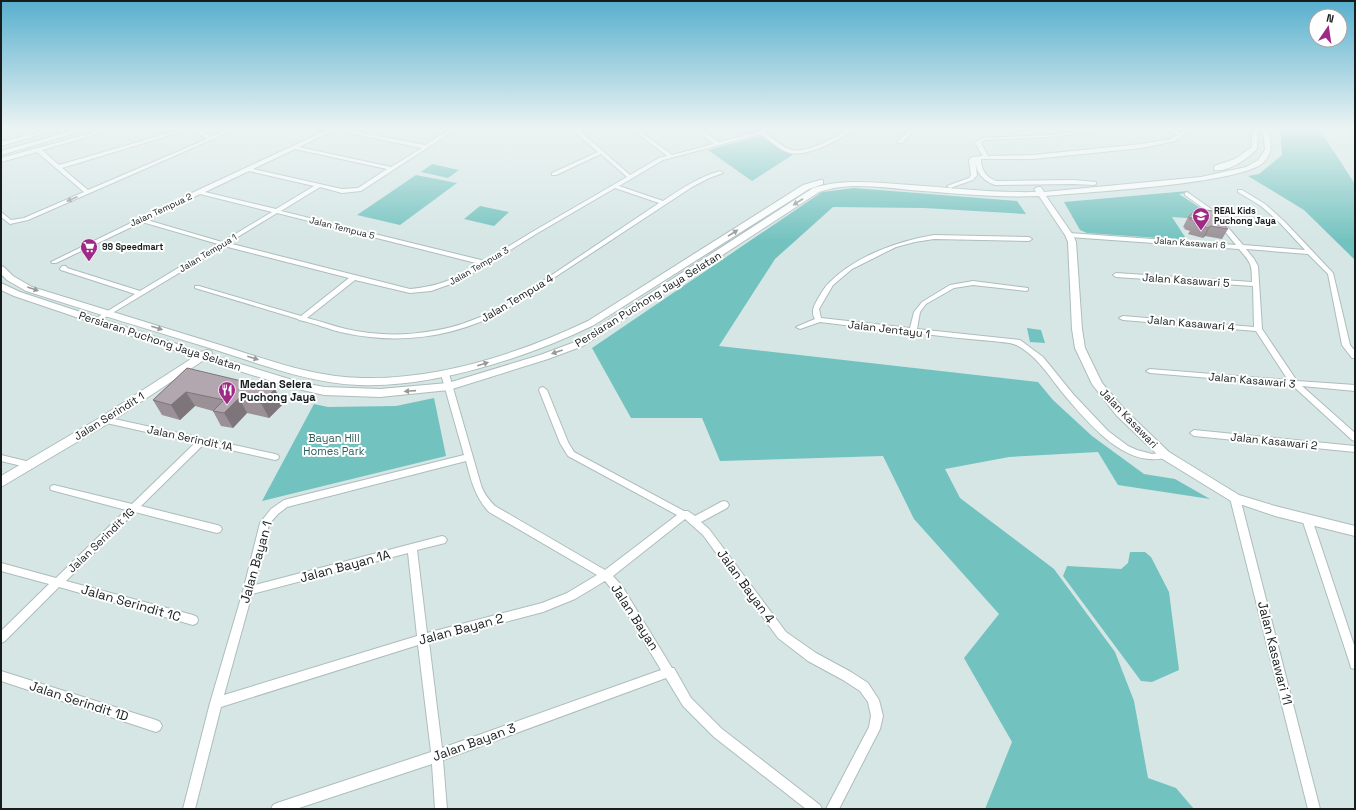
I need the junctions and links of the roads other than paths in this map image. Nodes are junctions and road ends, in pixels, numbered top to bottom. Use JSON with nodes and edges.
{"nodes":[{"id":1,"x":58,"y":167,"type":"edge"},
{"id":2,"x":145,"y":167,"type":"edge"},
{"id":3,"x":252,"y":167,"type":"edge"},
{"id":4,"x":383,"y":167,"type":"edge"},
{"id":5,"x":396,"y":167,"type":"edge"},
{"id":6,"x":570,"y":167,"type":"edge"},
{"id":7,"x":617,"y":167,"type":"edge"},
{"id":8,"x":649,"y":167,"type":"edge"},
{"id":9,"x":973,"y":167,"type":"edge"},
{"id":10,"x":980,"y":167,"type":"edge"},
{"id":11,"x":1225,"y":167,"type":"edge"},
{"id":12,"x":1251,"y":167,"type":"edge"},
{"id":13,"x":248,"y":169,"type":"junction"},
{"id":14,"x":393,"y":169,"type":"junction"},
{"id":15,"x":720,"y":173,"type":"dead end"},
{"id":16,"x":554,"y":174,"type":"dead end"},
{"id":17,"x":630,"y":178,"type":"junction"},
{"id":18,"x":1094,"y":183,"type":"junction"},
{"id":19,"x":320,"y":185,"type":"junction"},
{"id":20,"x":615,"y":186,"type":"junction"},
{"id":21,"x":950,"y":186,"type":"junction"},
{"id":22,"x":1039,"y":190,"type":"junction"},
{"id":23,"x":1240,"y":191,"type":"dead end"},
{"id":24,"x":87,"y":192,"type":"junction"},
{"id":25,"x":198,"y":192,"type":"junction"},
{"id":26,"x":1187,"y":194,"type":"dead end"},
{"id":27,"x":664,"y":203,"type":"junction"},
{"id":28,"x":276,"y":212,"type":"junction"},
{"id":29,"x":1,"y":214,"type":"edge"},
{"id":30,"x":141,"y":220,"type":"junction"},
{"id":31,"x":1069,"y":235,"type":"junction"},
{"id":32,"x":1030,"y":239,"type":"dead end"},
{"id":33,"x":223,"y":244,"type":"junction"},
{"id":34,"x":1240,"y":247,"type":"junction"},
{"id":35,"x":1310,"y":252,"type":"junction"},
{"id":36,"x":54,"y":262,"type":"dead end"},
{"id":37,"x":486,"y":263,"type":"junction"},
{"id":38,"x":64,"y":267,"type":"dead end"},
{"id":39,"x":1,"y":269,"type":"edge"},
{"id":40,"x":1116,"y":274,"type":"dead end"},
{"id":41,"x":354,"y":277,"type":"junction"},
{"id":42,"x":1255,"y":284,"type":"junction"},
{"id":43,"x":1,"y":286,"type":"edge"},
{"id":44,"x":197,"y":287,"type":"dead end"},
{"id":45,"x":1026,"y":289,"type":"dead end"},
{"id":46,"x":141,"y":294,"type":"junction"},
{"id":47,"x":110,"y":313,"type":"junction"},
{"id":48,"x":1123,"y":318,"type":"dead end"},
{"id":49,"x":301,"y":319,"type":"junction"},
{"id":50,"x":97,"y":320,"type":"junction"},
{"id":51,"x":819,"y":320,"type":"junction"},
{"id":52,"x":800,"y":326,"type":"dead end"},
{"id":53,"x":1258,"y":329,"type":"junction"},
{"id":54,"x":913,"y":332,"type":"junction"},
{"id":55,"x":216,"y":347,"type":"junction"},
{"id":56,"x":204,"y":356,"type":"junction"},
{"id":57,"x":1355,"y":356,"type":"edge"},
{"id":58,"x":1150,"y":372,"type":"dead end"},
{"id":59,"x":445,"y":374,"type":"junction"},
{"id":60,"x":1295,"y":384,"type":"junction"},
{"id":61,"x":448,"y":386,"type":"junction"},
{"id":62,"x":1355,"y":388,"type":"edge"},
{"id":63,"x":543,"y":390,"type":"dead end"},
{"id":64,"x":105,"y":420,"type":"junction"},
{"id":65,"x":1194,"y":433,"type":"dead end"},
{"id":66,"x":1355,"y":438,"type":"edge"},
{"id":67,"x":202,"y":441,"type":"junction"},
{"id":68,"x":1355,"y":449,"type":"edge"},
{"id":69,"x":1165,"y":455,"type":"junction"},
{"id":70,"x":275,"y":457,"type":"dead end"},
{"id":71,"x":468,"y":457,"type":"junction"},
{"id":72,"x":1,"y":458,"type":"edge"},
{"id":73,"x":30,"y":465,"type":"junction"},
{"id":74,"x":1,"y":482,"type":"edge"},
{"id":75,"x":54,"y":488,"type":"dead end"},
{"id":76,"x":1235,"y":498,"type":"junction"},
{"id":77,"x":724,"y":505,"type":"dead end"},
{"id":78,"x":133,"y":508,"type":"junction"},
{"id":79,"x":690,"y":517,"type":"junction"},
{"id":80,"x":1307,"y":519,"type":"junction"},
{"id":81,"x":217,"y":529,"type":"dead end"},
{"id":82,"x":1355,"y":531,"type":"edge"},
{"id":83,"x":442,"y":540,"type":"dead end"},
{"id":84,"x":412,"y":548,"type":"junction"},
{"id":85,"x":1,"y":567,"type":"edge"},
{"id":86,"x":606,"y":575,"type":"junction"},
{"id":87,"x":58,"y":583,"type":"junction"},
{"id":88,"x":248,"y":591,"type":"junction"},
{"id":89,"x":193,"y":620,"type":"dead end"},
{"id":90,"x":1,"y":638,"type":"edge"},
{"id":91,"x":422,"y":639,"type":"junction"},
{"id":92,"x":1355,"y":664,"type":"edge"},
{"id":93,"x":670,"y":672,"type":"junction"},
{"id":94,"x":1,"y":676,"type":"edge"},
{"id":95,"x":216,"y":703,"type":"junction"},
{"id":96,"x":156,"y":726,"type":"dead end"},
{"id":97,"x":437,"y":756,"type":"junction"},
{"id":98,"x":189,"y":809,"type":"edge"},
{"id":99,"x":277,"y":809,"type":"edge"},
{"id":100,"x":441,"y":809,"type":"edge"},
{"id":101,"x":816,"y":809,"type":"edge"},
{"id":102,"x":832,"y":809,"type":"edge"},
{"id":103,"x":1314,"y":809,"type":"edge"}],
"edges":[{"from":1,"to":24,"type":"street"},
{"from":2,"to":24,"type":"street"},
{"from":3,"to":13,"type":"street","name":"Jalan Tempua 2"},
{"from":4,"to":14,"type":"street"},
{"from":5,"to":14,"type":"street"},
{"from":6,"to":16,"type":"street"},
{"from":7,"to":17,"type":"street"},
{"from":8,"to":17,"type":"street","name":"Jalan Tempua 3"},
{"from":9,"to":21,"type":"street"},
{"from":10,"to":18,"type":"street"},
{"from":11,"to":18,"type":"main road","name":"Persiaran Puchong Jaya Selatan"},
{"from":12,"to":22,"type":"main road","name":"Persiaran Puchong Jaya Selatan"},
{"from":13,"to":19,"type":"street"},
{"from":13,"to":25,"type":"street","name":"Jalan Tempua 2"},
{"from":14,"to":19,"type":"street"},
{"from":15,"to":27,"type":"street","name":"Jalan Tempua 4"},
{"from":17,"to":20,"type":"street","name":"Jalan Tempua 3"},
{"from":18,"to":22,"type":"main road","name":"Persiaran Puchong Jaya Selatan"},
{"from":19,"to":28,"type":"street","name":"Jalan Tempua 1"},
{"from":20,"to":27,"type":"street"},
{"from":20,"to":37,"type":"street","name":"Jalan Tempua 3"},
{"from":21,"to":22,"type":"main road","name":"Persiaran Puchong Jaya Selatan"},
{"from":59,"to":21,"type":"main road","name":"Persiaran Puchong Jaya Selatan","one_way":true},
{"from":22,"to":31,"type":"main road","name":"Jalan Kasawari"},
{"from":22,"to":61,"type":"main road","name":"Persiaran Puchong Jaya Selatan","one_way":true},
{"from":23,"to":35,"type":"street"},
{"from":24,"to":29,"type":"street","one_way":true},
{"from":25,"to":28,"type":"street","name":"Jalan Tempua 5"},
{"from":25,"to":30,"type":"street","name":"Jalan Tempua 2"},
{"from":26,"to":34,"type":"street"},
{"from":27,"to":49,"type":"street","name":"Jalan Tempua 4"},
{"from":28,"to":33,"type":"street","name":"Jalan Tempua 1"},
{"from":28,"to":37,"type":"street","name":"Jalan Tempua 5"},
{"from":30,"to":33,"type":"street","name":"Jalan Tempua 3"},
{"from":30,"to":36,"type":"street","name":"Jalan Tempua 2"},
{"from":31,"to":34,"type":"street","name":"Jalan Kasawari 6"},
{"from":31,"to":69,"type":"main road","name":"Jalan Kasawari"},
{"from":32,"to":51,"type":"street"},
{"from":33,"to":41,"type":"street","name":"Jalan Tempua 3"},
{"from":33,"to":46,"type":"street","name":"Jalan Tempua 1"},
{"from":34,"to":35,"type":"street","name":"Jalan Kasawari 6"},
{"from":34,"to":42,"type":"street"},
{"from":35,"to":57,"type":"street"},
{"from":37,"to":41,"type":"street","name":"Jalan Tempua 3"},
{"from":38,"to":46,"type":"street"},
{"from":39,"to":47,"type":"main road","name":"Persiaran Puchong Jaya Selatan","one_way":true},
{"from":40,"to":42,"type":"street","name":"Jalan Kasawari 5"},
{"from":41,"to":49,"type":"street"},
{"from":42,"to":53,"type":"street"},
{"from":43,"to":50,"type":"main road","name":"Persiaran Puchong Jaya Selatan"},
{"from":44,"to":49,"type":"street","name":"Jalan Tempua 4"},
{"from":45,"to":54,"type":"street"},
{"from":46,"to":47,"type":"street","name":"Jalan Tempua 1"},
{"from":47,"to":50,"type":"street","name":"Jalan Tempua 1"},
{"from":47,"to":55,"type":"main road","name":"Persiaran Puchong Jaya Selatan","one_way":true},
{"from":48,"to":53,"type":"street","name":"Jalan Kasawari 4"},
{"from":50,"to":56,"type":"main road","name":"Persiaran Puchong Jaya Selatan"},
{"from":51,"to":52,"type":"street"},
{"from":51,"to":54,"type":"street","name":"Jalan Jentayu 1"},
{"from":53,"to":60,"type":"street"},
{"from":54,"to":69,"type":"street","name":"Jalan Jentayu 1"},
{"from":55,"to":56,"type":"main road","name":"Jalan Serindit 1"},
{"from":55,"to":59,"type":"main road","name":"Persiaran Puchong Jaya Selatan","one_way":true},
{"from":61,"to":56,"type":"main road","name":"Persiaran Puchong Jaya Selatan","one_way":true},
{"from":56,"to":64,"type":"main road","name":"Jalan Serindit 1"},
{"from":58,"to":60,"type":"street","name":"Jalan Kasawari 3"},
{"from":59,"to":61,"type":"street","name":"Jalan Bayan"},
{"from":60,"to":62,"type":"street","name":"Jalan Kasawari 3"},
{"from":60,"to":66,"type":"street"},
{"from":61,"to":71,"type":"street","name":"Jalan Bayan"},
{"from":63,"to":79,"type":"street","name":"Jalan Bayan 4"},
{"from":64,"to":67,"type":"street","name":"Jalan Serindit 1A"},
{"from":64,"to":73,"type":"main road","name":"Jalan Serindit 1"},
{"from":65,"to":68,"type":"street","name":"Jalan Kasawari 2"},
{"from":67,"to":70,"type":"street","name":"Jalan Serindit 1A"},
{"from":67,"to":78,"type":"street","name":"Jalan Serindit 1G"},
{"from":69,"to":76,"type":"main road","name":"Jalan Kasawari"},
{"from":71,"to":86,"type":"street","name":"Jalan Bayan"},
{"from":71,"to":88,"type":"street","name":"Jalan Bayan 1"},
{"from":72,"to":73,"type":"street"},
{"from":73,"to":74,"type":"main road","name":"Jalan Serindit 1"},
{"from":75,"to":78,"type":"street"},
{"from":76,"to":80,"type":"main road","name":"Jalan Kasawari"},
{"from":76,"to":103,"type":"street","name":"Jalan Kasawari 11"},
{"from":77,"to":79,"type":"street","name":"Jalan Bayan 2"},
{"from":78,"to":81,"type":"street"},
{"from":78,"to":87,"type":"street","name":"Jalan Serindit 1G"},
{"from":79,"to":86,"type":"street","name":"Jalan Bayan 2"},
{"from":79,"to":102,"type":"street","name":"Jalan Bayan 4"},
{"from":80,"to":82,"type":"main road","name":"Jalan Kasawari"},
{"from":80,"to":92,"type":"street"},
{"from":83,"to":84,"type":"street","name":"Jalan Bayan 1A"},
{"from":84,"to":88,"type":"street","name":"Jalan Bayan 1A"},
{"from":84,"to":91,"type":"street"},
{"from":85,"to":87,"type":"street","name":"Jalan Serindit 1C"},
{"from":86,"to":91,"type":"street","name":"Jalan Bayan 2"},
{"from":86,"to":93,"type":"street","name":"Jalan Bayan"},
{"from":87,"to":89,"type":"street","name":"Jalan Serindit 1C"},
{"from":87,"to":90,"type":"street","name":"Jalan Serindit 1G"},
{"from":88,"to":95,"type":"street","name":"Jalan Bayan 1"},
{"from":91,"to":95,"type":"street","name":"Jalan Bayan 2"},
{"from":91,"to":97,"type":"street"},
{"from":93,"to":97,"type":"street","name":"Jalan Bayan 3"},
{"from":93,"to":101,"type":"street","name":"Jalan Bayan"},
{"from":94,"to":96,"type":"street","name":"Jalan Serindit 1D"},
{"from":95,"to":98,"type":"street","name":"Jalan Bayan 1"},
{"from":97,"to":99,"type":"street","name":"Jalan Bayan 3"},
{"from":97,"to":100,"type":"street"}]}
